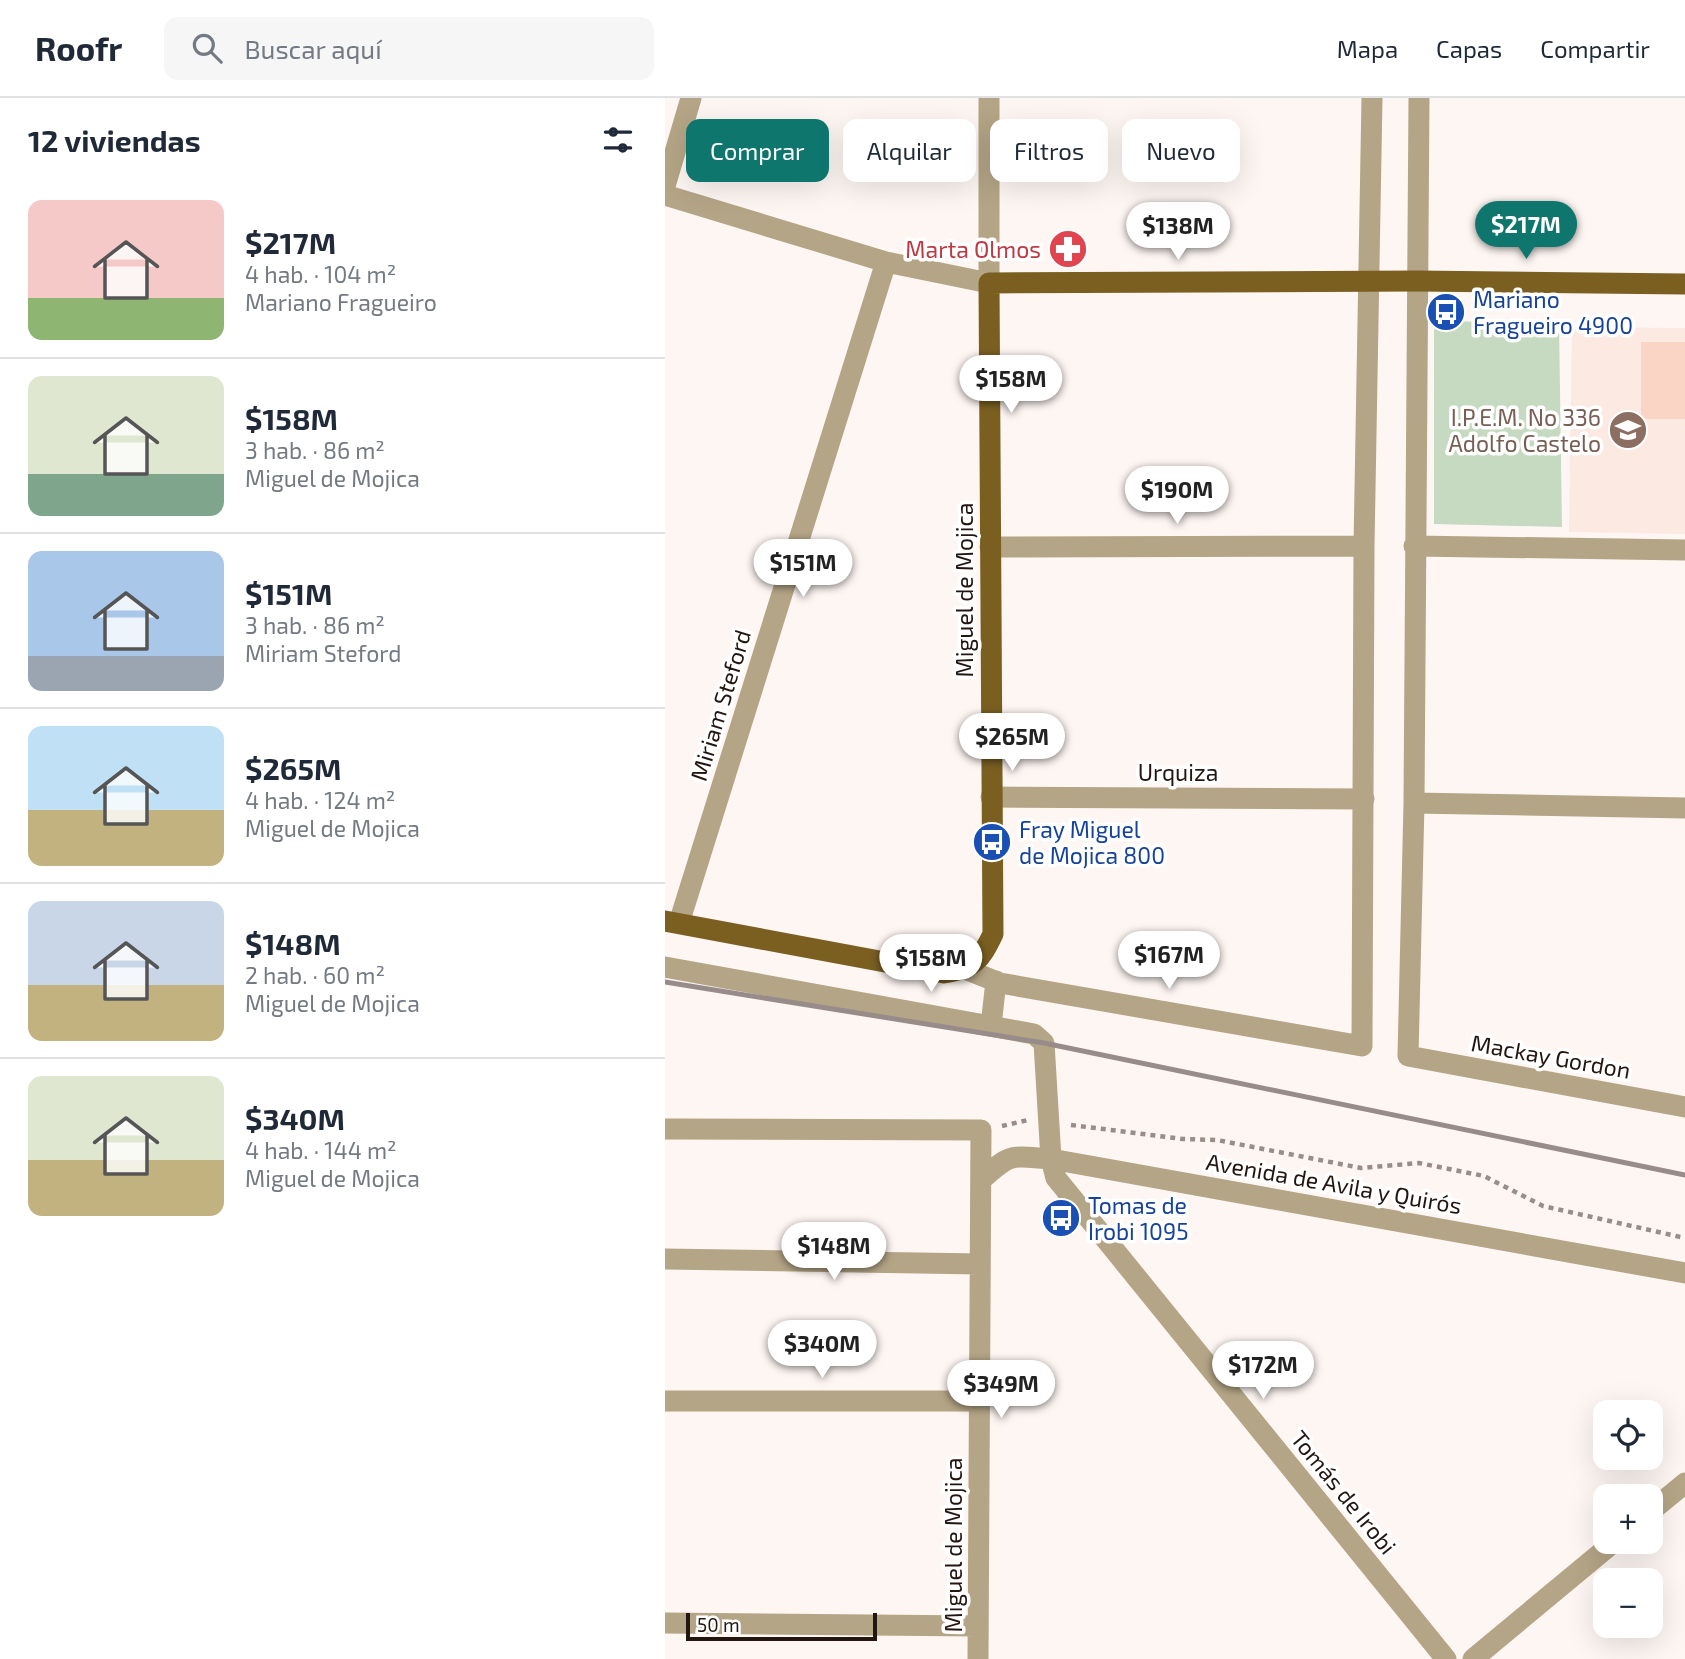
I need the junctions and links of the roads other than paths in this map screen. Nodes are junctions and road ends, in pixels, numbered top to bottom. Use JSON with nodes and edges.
{"nodes":[{"id":1,"x":691,"y":98,"type":"edge"},
{"id":2,"x":989,"y":98,"type":"edge"},
{"id":3,"x":1372,"y":98,"type":"edge"},
{"id":4,"x":1419,"y":98,"type":"edge"},
{"id":5,"x":665,"y":186,"type":"edge"},
{"id":6,"x":665,"y":195,"type":"edge"},
{"id":7,"x":886,"y":262,"type":"junction"},
{"id":8,"x":1417,"y":281,"type":"junction"},
{"id":9,"x":1368,"y":282,"type":"junction"},
{"id":10,"x":989,"y":283,"type":"junction"},
{"id":11,"x":1685,"y":284,"type":"edge"},
{"id":12,"x":1364,"y":546,"type":"junction"},
{"id":13,"x":1415,"y":546,"type":"junction"},
{"id":14,"x":990,"y":547,"type":"junction"},
{"id":15,"x":1685,"y":551,"type":"edge"},
{"id":16,"x":991,"y":797,"type":"junction"},
{"id":17,"x":1364,"y":799,"type":"junction"},
{"id":18,"x":1414,"y":803,"type":"junction"},
{"id":19,"x":1685,"y":808,"type":"edge"},
{"id":20,"x":672,"y":922,"type":"edge"},
{"id":21,"x":665,"y":967,"type":"edge"},
{"id":22,"x":965,"y":969,"type":"junction"},
{"id":23,"x":996,"y":981,"type":"junction"},
{"id":24,"x":991,"y":1026,"type":"junction"},
{"id":25,"x":1685,"y":1107,"type":"edge"},
{"id":26,"x":665,"y":1129,"type":"edge"},
{"id":27,"x":1051,"y":1159,"type":"junction"},
{"id":28,"x":981,"y":1180,"type":"junction"},
{"id":29,"x":665,"y":1259,"type":"edge"},
{"id":30,"x":980,"y":1264,"type":"junction"},
{"id":31,"x":1685,"y":1273,"type":"edge"},
{"id":32,"x":665,"y":1401,"type":"edge"},
{"id":33,"x":980,"y":1401,"type":"junction"},
{"id":34,"x":1685,"y":1483,"type":"edge"},
{"id":35,"x":1663,"y":1501,"type":"edge"},
{"id":36,"x":1600,"y":1554,"type":"edge"},
{"id":37,"x":665,"y":1623,"type":"edge"},
{"id":38,"x":978,"y":1626,"type":"junction"},
{"id":39,"x":978,"y":1659,"type":"edge"},
{"id":40,"x":1445,"y":1659,"type":"edge"},
{"id":41,"x":1473,"y":1659,"type":"edge"}],
"edges":[{"from":1,"to":5,"type":"street"},
{"from":2,"to":10,"type":"street"},
{"from":3,"to":9,"type":"street"},
{"from":4,"to":8,"type":"street"},
{"from":6,"to":7,"type":"street"},
{"from":7,"to":10,"type":"street"},
{"from":7,"to":20,"type":"street","name":"Miriam Steford"},
{"from":8,"to":9,"type":"main road"},
{"from":8,"to":11,"type":"main road"},
{"from":8,"to":13,"type":"street"},
{"from":9,"to":10,"type":"main road"},
{"from":9,"to":12,"type":"street"},
{"from":10,"to":14,"type":"main road","name":"Miguel de Mojica"},
{"from":12,"to":14,"type":"street"},
{"from":12,"to":17,"type":"street"},
{"from":13,"to":15,"type":"street"},
{"from":13,"to":18,"type":"street"},
{"from":14,"to":16,"type":"main road","name":"Miguel de Mojica"},
{"from":16,"to":17,"type":"street","name":"Urquiza"},
{"from":16,"to":22,"type":"main road","name":"Miguel de Mojica"},
{"from":17,"to":23,"type":"street"},
{"from":18,"to":19,"type":"street"},
{"from":18,"to":25,"type":"street","name":"Mackay Gordon"},
{"from":20,"to":22,"type":"main road"},
{"from":21,"to":24,"type":"street"},
{"from":22,"to":23,"type":"street"},
{"from":23,"to":24,"type":"street"},
{"from":24,"to":27,"type":"street"},
{"from":26,"to":28,"type":"street","name":"Miguel de Mojica"},
{"from":27,"to":28,"type":"street","name":"Avenida de Avila y Quirós"},
{"from":27,"to":31,"type":"street","name":"Avenida de Avila y Quirós"},
{"from":27,"to":40,"type":"street","name":"Tomás de Irobi"},
{"from":28,"to":30,"type":"street","name":"Miguel de Mojica"},
{"from":29,"to":30,"type":"street"},
{"from":30,"to":33,"type":"street","name":"Miguel de Mojica"},
{"from":32,"to":33,"type":"street"},
{"from":33,"to":38,"type":"street","name":"Miguel de Mojica"},
{"from":34,"to":35,"type":"street"},
{"from":36,"to":41,"type":"street"},
{"from":37,"to":38,"type":"street"},
{"from":38,"to":39,"type":"street","name":"Miguel de Mojica"}]}
